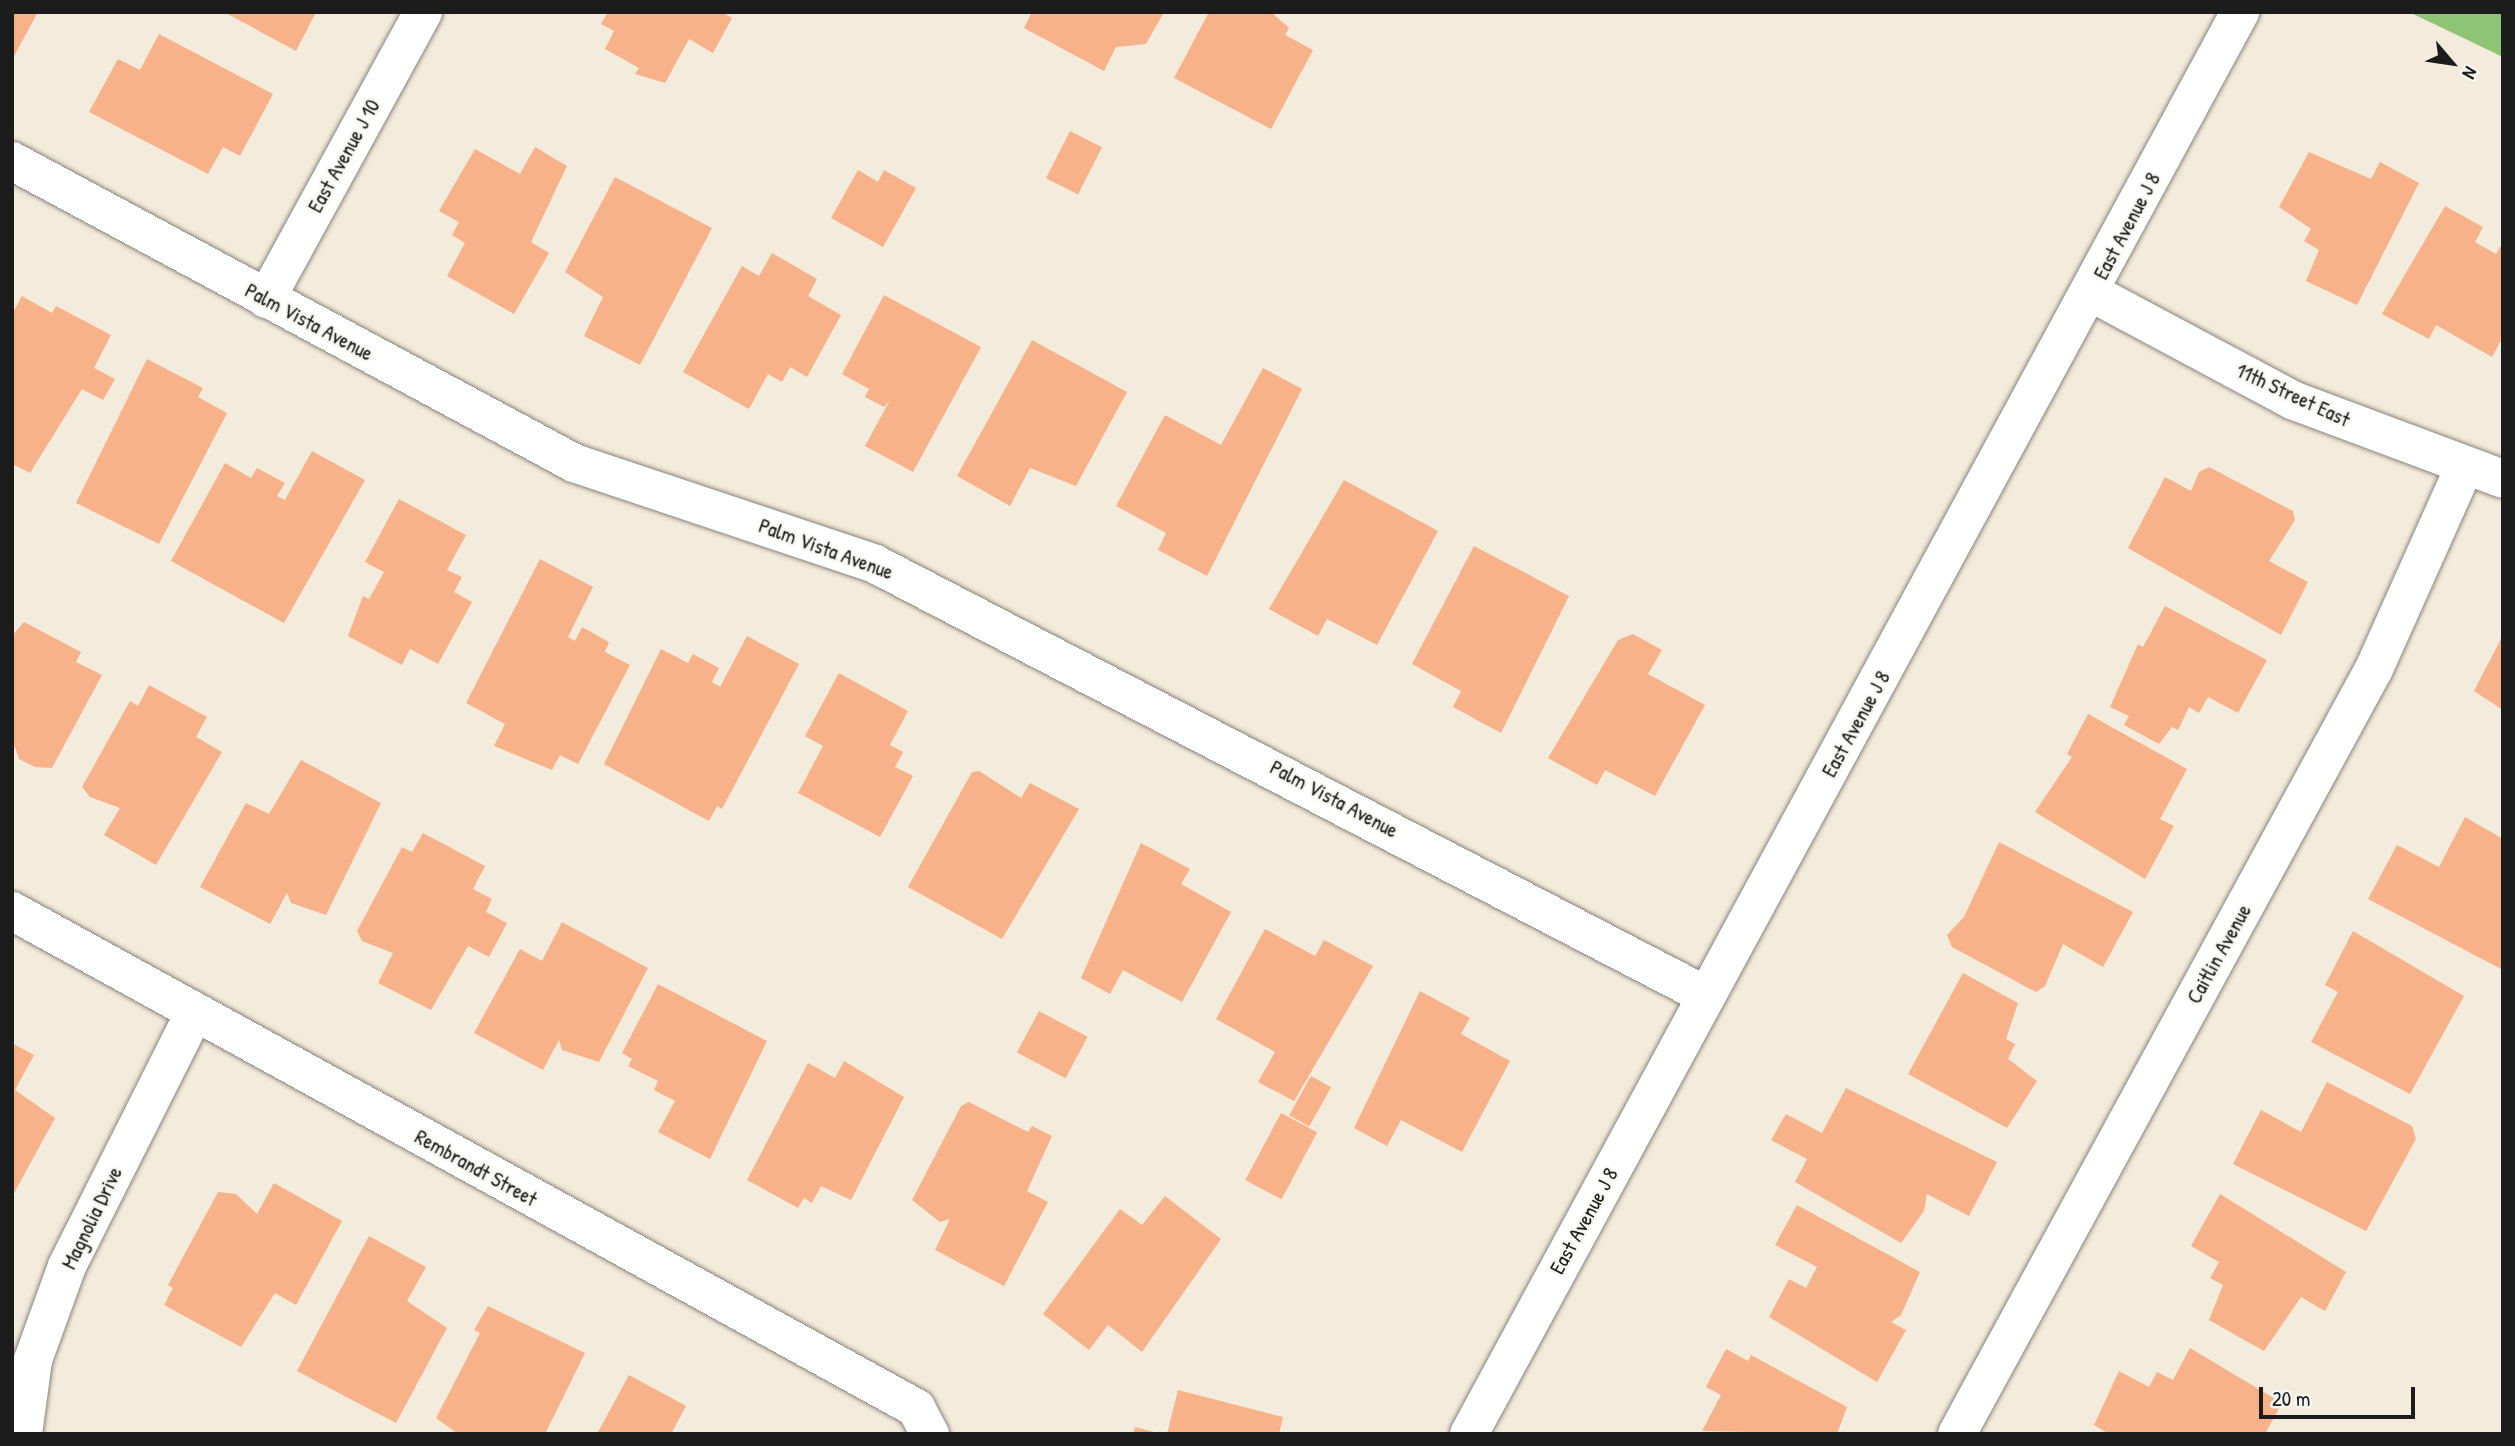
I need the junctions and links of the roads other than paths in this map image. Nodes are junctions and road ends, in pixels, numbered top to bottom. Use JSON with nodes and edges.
{"nodes":[{"id":1,"x":423,"y":12,"type":"edge"},
{"id":2,"x":2240,"y":12,"type":"edge"},
{"id":3,"x":12,"y":161,"type":"edge"},
{"id":4,"x":2092,"y":293,"type":"junction"},
{"id":5,"x":266,"y":299,"type":"junction"},
{"id":6,"x":2465,"y":466,"type":"junction"},
{"id":7,"x":2503,"y":479,"type":"edge"},
{"id":8,"x":12,"y":911,"type":"edge"},
{"id":9,"x":1707,"y":996,"type":"junction"},
{"id":10,"x":194,"y":1013,"type":"junction"},
{"id":11,"x":23,"y":1434,"type":"edge"},
{"id":12,"x":930,"y":1434,"type":"edge"},
{"id":13,"x":1469,"y":1434,"type":"edge"},
{"id":14,"x":1957,"y":1434,"type":"edge"}],
"edges":[{"from":1,"to":5,"type":"street","name":"East Avenue J 10"},
{"from":2,"to":4,"type":"street","name":"East Avenue J 8"},
{"from":3,"to":5,"type":"street","name":"Palm Vista Avenue"},
{"from":4,"to":6,"type":"street","name":"11th Street East"},
{"from":4,"to":9,"type":"street","name":"East Avenue J 8"},
{"from":5,"to":9,"type":"street","name":"Palm Vista Avenue"},
{"from":6,"to":7,"type":"street","name":"11th Street East"},
{"from":6,"to":14,"type":"street","name":"Caitlin Avenue"},
{"from":8,"to":10,"type":"street","name":"Rembrandt Street"},
{"from":9,"to":13,"type":"street","name":"East Avenue J 8"},
{"from":10,"to":11,"type":"street","name":"Magnolia Drive"},
{"from":10,"to":12,"type":"street","name":"Rembrandt Street"}]}
